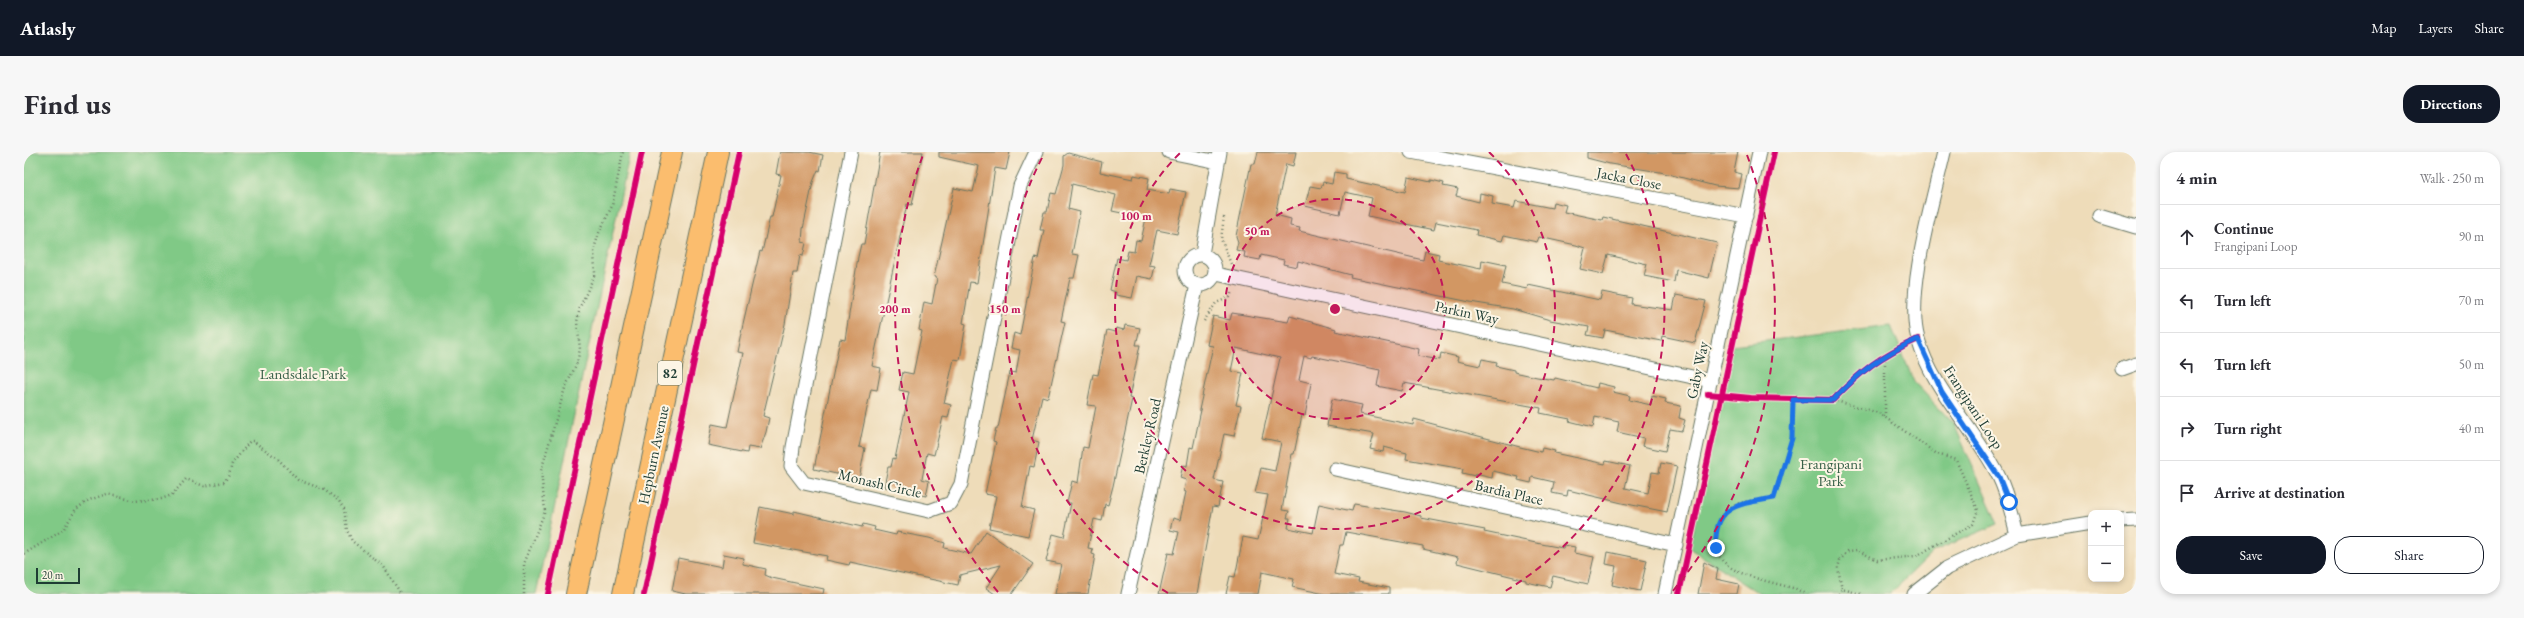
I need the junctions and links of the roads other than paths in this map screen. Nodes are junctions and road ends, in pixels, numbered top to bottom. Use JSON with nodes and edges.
{"nodes":[{"id":1,"x":672,"y":152,"type":"edge"},
{"id":2,"x":718,"y":152,"type":"edge"},
{"id":3,"x":851,"y":152,"type":"edge"},
{"id":4,"x":1036,"y":152,"type":"edge"},
{"id":5,"x":1169,"y":152,"type":"edge"},
{"id":6,"x":1411,"y":152,"type":"edge"},
{"id":7,"x":1759,"y":152,"type":"edge"},
{"id":8,"x":1944,"y":152,"type":"edge"},
{"id":9,"x":1219,"y":157,"type":"edge"},
{"id":10,"x":1746,"y":216,"type":"junction"},
{"id":11,"x":2099,"y":216,"type":"dead end"},
{"id":12,"x":2136,"y":227,"type":"edge"},
{"id":13,"x":1202,"y":254,"type":"junction"},
{"id":14,"x":1216,"y":274,"type":"junction"},
{"id":15,"x":1197,"y":285,"type":"junction"},
{"id":16,"x":2136,"y":364,"type":"edge"},
{"id":17,"x":2122,"y":369,"type":"dead end"},
{"id":18,"x":1711,"y":381,"type":"junction"},
{"id":19,"x":1335,"y":469,"type":"dead end"},
{"id":20,"x":2136,"y":520,"type":"edge"},
{"id":21,"x":2124,"y":521,"type":"edge"},
{"id":22,"x":2088,"y":523,"type":"edge"},
{"id":23,"x":2017,"y":535,"type":"junction"},
{"id":24,"x":1676,"y":545,"type":"junction"},
{"id":25,"x":576,"y":594,"type":"edge"},
{"id":26,"x":623,"y":594,"type":"edge"},
{"id":27,"x":1128,"y":594,"type":"edge"},
{"id":28,"x":1665,"y":594,"type":"edge"},
{"id":29,"x":1914,"y":594,"type":"edge"}],
"edges":[{"from":1,"to":25,"type":"main road"},
{"from":2,"to":26,"type":"main road","name":"Hepburn Avenue","number":"82"},
{"from":3,"to":4,"type":"street","name":"Monash Circle"},
{"from":5,"to":9,"type":"street"},
{"from":6,"to":10,"type":"street","name":"Jacka Close"},
{"from":7,"to":10,"type":"street","name":"Gaby Way"},
{"from":8,"to":23,"type":"street","name":"Frangipani Loop"},
{"from":9,"to":13,"type":"street"},
{"from":10,"to":18,"type":"street","name":"Gaby Way"},
{"from":11,"to":12,"type":"street"},
{"from":13,"to":14,"type":"street"},
{"from":13,"to":15,"type":"street"},
{"from":14,"to":15,"type":"street"},
{"from":14,"to":18,"type":"street","name":"Parkin Way"},
{"from":15,"to":27,"type":"street","name":"Berkley Road"},
{"from":16,"to":17,"type":"street"},
{"from":18,"to":24,"type":"street","name":"Gaby Way"},
{"from":19,"to":24,"type":"street","name":"Bardia Place"},
{"from":20,"to":21,"type":"street"},
{"from":22,"to":23,"type":"street"},
{"from":23,"to":29,"type":"street"},
{"from":24,"to":28,"type":"street","name":"Gaby Way"}]}
